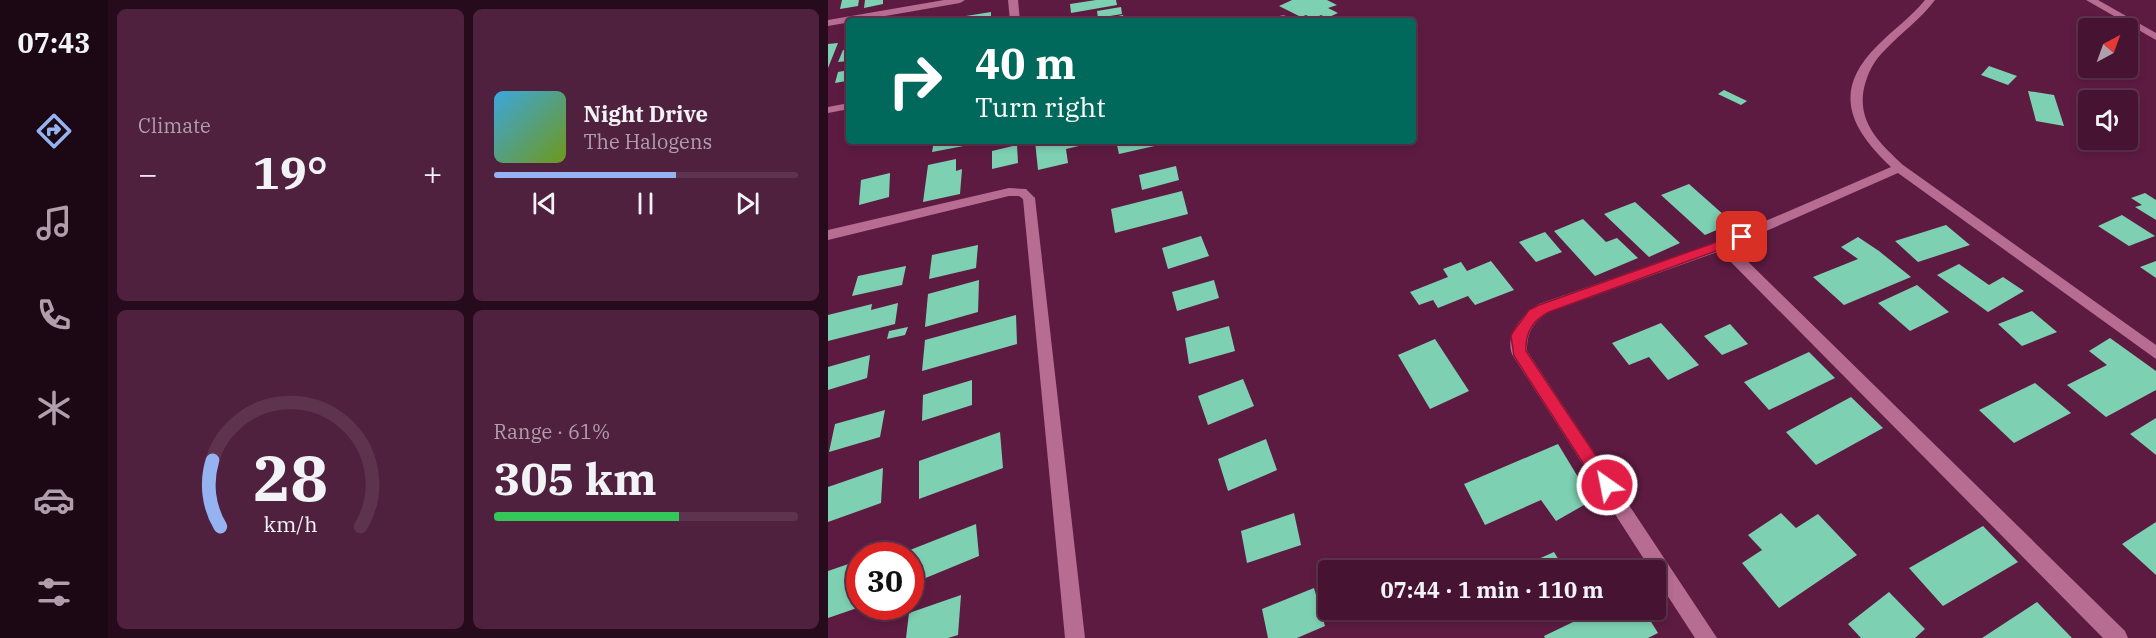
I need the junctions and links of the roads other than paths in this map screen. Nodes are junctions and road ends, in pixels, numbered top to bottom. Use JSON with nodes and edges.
{"nodes":[{"id":1,"x":960,"y":0,"type":"edge"},
{"id":2,"x":1013,"y":0,"type":"edge"},
{"id":3,"x":1930,"y":0,"type":"edge"},
{"id":4,"x":2091,"y":0,"type":"edge"},
{"id":5,"x":857,"y":18,"type":"edge"},
{"id":6,"x":1015,"y":18,"type":"edge"},
{"id":7,"x":2123,"y":18,"type":"edge"},
{"id":8,"x":846,"y":20,"type":"edge"},
{"id":9,"x":2156,"y":22,"type":"edge"},
{"id":10,"x":828,"y":23,"type":"edge"},
{"id":11,"x":2138,"y":25,"type":"edge"},
{"id":12,"x":2138,"y":27,"type":"edge"},
{"id":13,"x":2156,"y":37,"type":"edge"},
{"id":14,"x":846,"y":107,"type":"edge"},
{"id":15,"x":828,"y":110,"type":"edge"},
{"id":16,"x":1899,"y":168,"type":"junction"},
{"id":17,"x":828,"y":235,"type":"edge"},
{"id":18,"x":1722,"y":245,"type":"junction"},
{"id":19,"x":2156,"y":352,"type":"edge"},
{"id":20,"x":1075,"y":638,"type":"edge"},
{"id":21,"x":1707,"y":638,"type":"edge"},
{"id":22,"x":2118,"y":638,"type":"edge"}],
"edges":[{"from":1,"to":5,"type":"street"},
{"from":2,"to":6,"type":"street"},
{"from":3,"to":16,"type":"street"},
{"from":4,"to":7,"type":"street"},
{"from":8,"to":10,"type":"street"},
{"from":9,"to":11,"type":"street"},
{"from":12,"to":13,"type":"street"},
{"from":14,"to":15,"type":"street"},
{"from":16,"to":18,"type":"street"},
{"from":16,"to":19,"type":"street"},
{"from":17,"to":20,"type":"street"},
{"from":18,"to":21,"type":"street"},
{"from":18,"to":22,"type":"street"}]}
